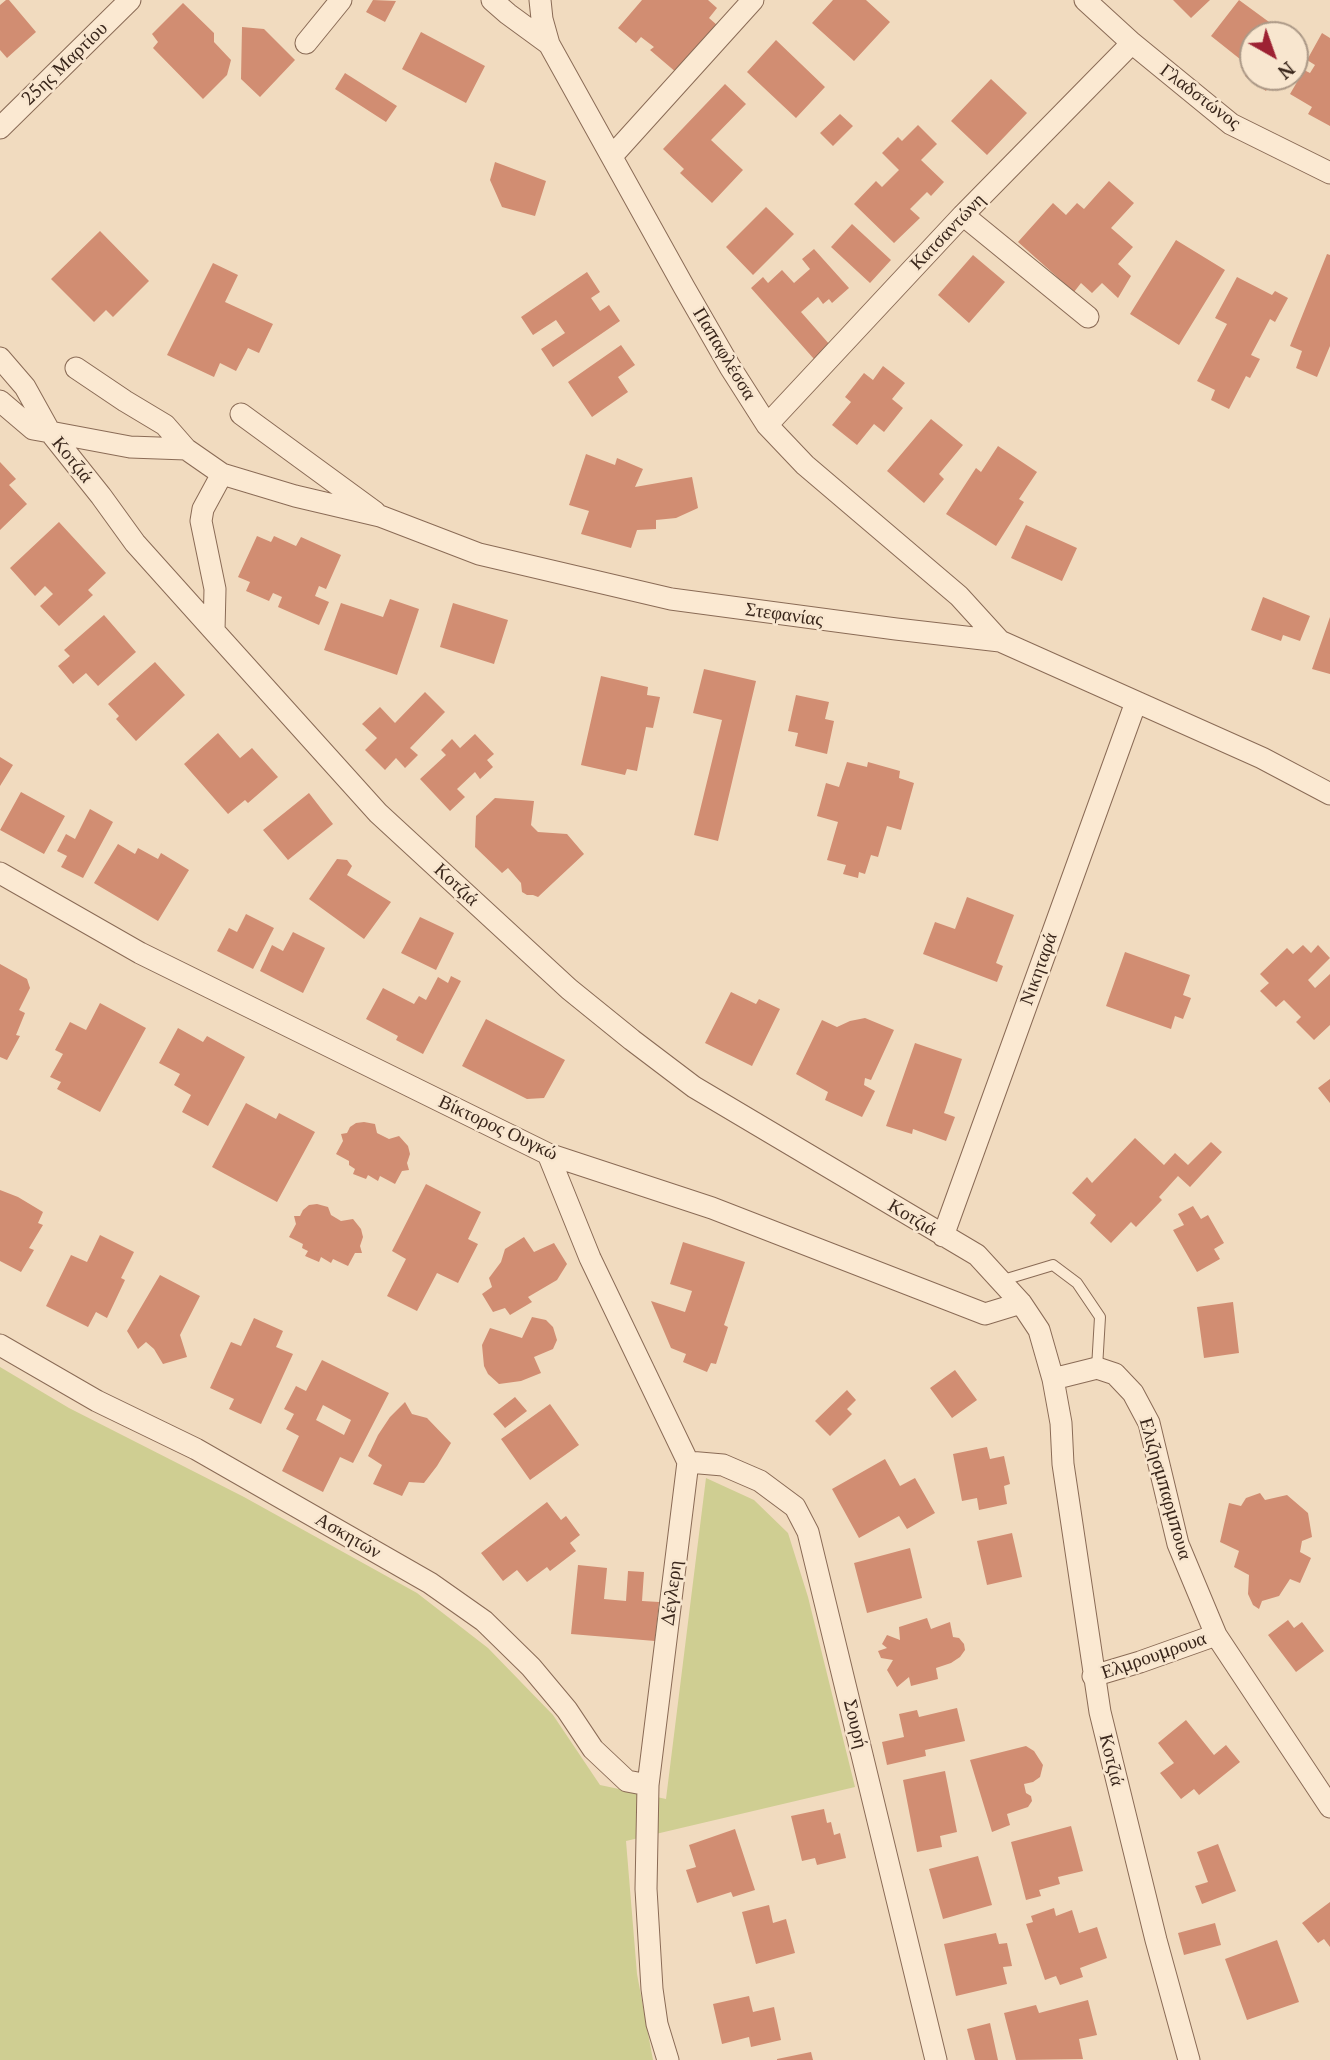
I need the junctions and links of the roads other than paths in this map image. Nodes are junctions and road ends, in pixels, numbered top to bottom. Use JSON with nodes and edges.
{"nodes":[{"id":1,"x":130,"y":0,"type":"edge"},
{"id":2,"x":341,"y":0,"type":"edge"},
{"id":3,"x":492,"y":0,"type":"edge"},
{"id":4,"x":540,"y":0,"type":"edge"},
{"id":5,"x":753,"y":0,"type":"edge"},
{"id":6,"x":1085,"y":0,"type":"edge"},
{"id":7,"x":306,"y":43,"type":"dead end"},
{"id":8,"x":1132,"y":43,"type":"junction"},
{"id":9,"x":549,"y":44,"type":"junction"},
{"id":10,"x":3,"y":120,"type":"edge"},
{"id":11,"x":612,"y":156,"type":"junction"},
{"id":12,"x":1330,"y":173,"type":"edge"},
{"id":13,"x":963,"y":215,"type":"junction"},
{"id":14,"x":1088,"y":317,"type":"dead end"},
{"id":15,"x":0,"y":358,"type":"edge"},
{"id":16,"x":76,"y":368,"type":"dead end"},
{"id":17,"x":0,"y":401,"type":"edge"},
{"id":18,"x":241,"y":414,"type":"dead end"},
{"id":19,"x":767,"y":425,"type":"junction"},
{"id":20,"x":50,"y":432,"type":"junction"},
{"id":21,"x":186,"y":449,"type":"junction"},
{"id":22,"x":222,"y":474,"type":"junction"},
{"id":23,"x":380,"y":516,"type":"junction"},
{"id":24,"x":214,"y":631,"type":"junction"},
{"id":25,"x":1000,"y":641,"type":"junction"},
{"id":26,"x":1136,"y":702,"type":"junction"},
{"id":27,"x":1330,"y":794,"type":"edge"},
{"id":28,"x":0,"y":873,"type":"edge"},
{"id":29,"x":548,"y":1154,"type":"junction"},
{"id":30,"x":943,"y":1236,"type":"junction"},
{"id":31,"x":1000,"y":1281,"type":"junction"},
{"id":32,"x":1021,"y":1303,"type":"junction"},
{"id":33,"x":0,"y":1345,"type":"edge"},
{"id":34,"x":1097,"y":1368,"type":"junction"},
{"id":35,"x":1053,"y":1378,"type":"junction"},
{"id":36,"x":688,"y":1462,"type":"junction"},
{"id":37,"x":1216,"y":1635,"type":"junction"},
{"id":38,"x":1093,"y":1676,"type":"junction"},
{"id":39,"x":648,"y":1785,"type":"junction"},
{"id":40,"x":1330,"y":1807,"type":"edge"},
{"id":41,"x":668,"y":2060,"type":"edge"},
{"id":42,"x":936,"y":2060,"type":"edge"},
{"id":43,"x":1189,"y":2060,"type":"edge"}],
"edges":[{"from":1,"to":10,"type":"street","name":"25ης Μαρτίου"},
{"from":2,"to":7,"type":"street"},
{"from":3,"to":9,"type":"street"},
{"from":4,"to":9,"type":"street","name":"Παπαφλέσσα"},
{"from":5,"to":11,"type":"street"},
{"from":6,"to":8,"type":"street","name":"Γλαδστώνος"},
{"from":8,"to":12,"type":"street","name":"Γλαδστώνος"},
{"from":8,"to":13,"type":"street","name":"Κατσαντώνη"},
{"from":9,"to":11,"type":"street","name":"Παπαφλέσσα"},
{"from":11,"to":19,"type":"street","name":"Παπαφλέσσα"},
{"from":13,"to":14,"type":"street"},
{"from":13,"to":19,"type":"street","name":"Κατσαντώνη"},
{"from":15,"to":20,"type":"street"},
{"from":16,"to":21,"type":"street","name":"Στεφανίας"},
{"from":17,"to":20,"type":"street","name":"Κοτζιά"},
{"from":18,"to":23,"type":"street"},
{"from":19,"to":25,"type":"street","name":"Παπαφλέσσα"},
{"from":20,"to":21,"type":"street"},
{"from":20,"to":24,"type":"street","name":"Κοτζιά"},
{"from":21,"to":22,"type":"street","name":"Στεφανίας"},
{"from":22,"to":23,"type":"street","name":"Στεφανίας"},
{"from":22,"to":24,"type":"street"},
{"from":23,"to":25,"type":"street","name":"Στεφανίας"},
{"from":24,"to":30,"type":"street","name":"Κοτζιά"},
{"from":25,"to":26,"type":"street","name":"Στεφανίας"},
{"from":26,"to":27,"type":"street","name":"Στεφανίας"},
{"from":26,"to":30,"type":"street","name":"Νικηταρά"},
{"from":28,"to":29,"type":"street","name":"Βίκτορος Ουγκώ"},
{"from":29,"to":32,"type":"street","name":"Βίκτορος Ουγκώ"},
{"from":29,"to":36,"type":"street"},
{"from":30,"to":31,"type":"street","name":"Κοτζιά"},
{"from":31,"to":32,"type":"street","name":"Κοτζιά"},
{"from":31,"to":34,"type":"lane"},
{"from":32,"to":35,"type":"street","name":"Κοτζιά"},
{"from":33,"to":39,"type":"street","name":"Ασκητών"},
{"from":34,"to":35,"type":"street"},
{"from":34,"to":37,"type":"street","name":"Ελιζησμπαρμπουα"},
{"from":35,"to":38,"type":"street","name":"Κοτζιά"},
{"from":36,"to":39,"type":"street","name":"Δέγλερη"},
{"from":36,"to":42,"type":"street","name":"Σουρή"},
{"from":37,"to":38,"type":"street","name":"Ελμρουμρουα"},
{"from":37,"to":40,"type":"street","name":"Ελιζησμπαρμπουα"},
{"from":38,"to":43,"type":"street","name":"Κοτζιά"},
{"from":39,"to":41,"type":"street","name":"Δέγλερη"}]}
